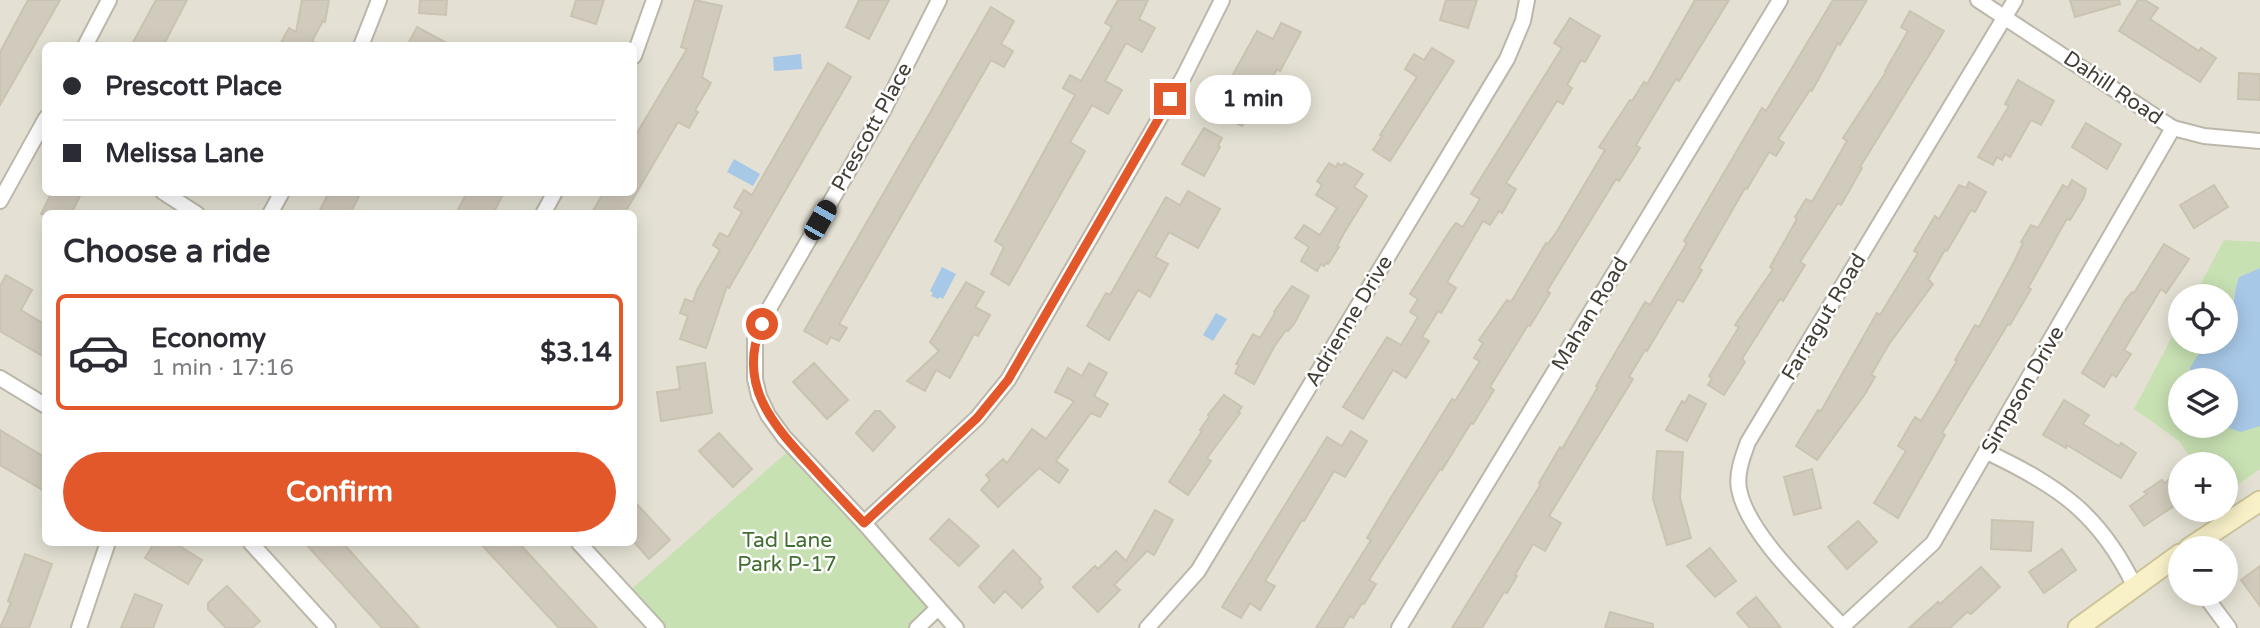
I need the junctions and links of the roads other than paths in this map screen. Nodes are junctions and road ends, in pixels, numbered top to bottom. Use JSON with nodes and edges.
{"nodes":[{"id":1,"x":109,"y":0,"type":"edge"},
{"id":2,"x":379,"y":0,"type":"edge"},
{"id":3,"x":654,"y":0,"type":"edge"},
{"id":4,"x":939,"y":0,"type":"edge"},
{"id":5,"x":1222,"y":0,"type":"edge"},
{"id":6,"x":1527,"y":0,"type":"edge"},
{"id":7,"x":1780,"y":0,"type":"edge"},
{"id":8,"x":1978,"y":0,"type":"edge"},
{"id":9,"x":2015,"y":0,"type":"edge"},
{"id":10,"x":2005,"y":17,"type":"junction"},
{"id":11,"x":87,"y":42,"type":"edge"},
{"id":12,"x":363,"y":42,"type":"edge"},
{"id":13,"x":637,"y":48,"type":"edge"},
{"id":14,"x":42,"y":128,"type":"edge"},
{"id":15,"x":2173,"y":128,"type":"junction"},
{"id":16,"x":2260,"y":141,"type":"edge"},
{"id":17,"x":169,"y":196,"type":"edge"},
{"id":18,"x":0,"y":201,"type":"edge"},
{"id":19,"x":191,"y":210,"type":"edge"},
{"id":20,"x":0,"y":378,"type":"edge"},
{"id":21,"x":42,"y":404,"type":"edge"},
{"id":22,"x":1987,"y":452,"type":"junction"},
{"id":23,"x":2260,"y":501,"type":"edge"},
{"id":24,"x":864,"y":523,"type":"junction"},
{"id":25,"x":2210,"y":536,"type":"edge"},
{"id":26,"x":107,"y":546,"type":"edge"},
{"id":27,"x":254,"y":546,"type":"edge"},
{"id":28,"x":582,"y":546,"type":"edge"},
{"id":29,"x":2168,"y":565,"type":"edge"},
{"id":30,"x":2135,"y":587,"type":"junction"},
{"id":31,"x":2213,"y":606,"type":"edge"},
{"id":32,"x":938,"y":608,"type":"junction"},
{"id":33,"x":1842,"y":627,"type":"edge"},
{"id":34,"x":79,"y":628,"type":"edge"},
{"id":35,"x":328,"y":628,"type":"edge"},
{"id":36,"x":657,"y":628,"type":"edge"},
{"id":37,"x":917,"y":628,"type":"edge"},
{"id":38,"x":956,"y":628,"type":"edge"},
{"id":39,"x":1147,"y":628,"type":"edge"},
{"id":40,"x":1399,"y":628,"type":"edge"},
{"id":41,"x":2078,"y":628,"type":"edge"},
{"id":42,"x":2229,"y":628,"type":"edge"}],
"edges":[{"from":1,"to":11,"type":"street"},
{"from":2,"to":12,"type":"street"},
{"from":3,"to":13,"type":"street"},
{"from":4,"to":24,"type":"street","name":"Prescott Place"},
{"from":5,"to":24,"type":"street"},
{"from":6,"to":39,"type":"street","name":"Adrienne Drive"},
{"from":7,"to":40,"type":"street","name":"Mahan Road"},
{"from":8,"to":10,"type":"street","name":"Dahill Road"},
{"from":9,"to":10,"type":"street","name":"Farragut Road"},
{"from":10,"to":15,"type":"street","name":"Dahill Road"},
{"from":10,"to":33,"type":"street","name":"Farragut Road"},
{"from":14,"to":18,"type":"street"},
{"from":15,"to":16,"type":"street","name":"Dahill Road"},
{"from":15,"to":22,"type":"street","name":"Simpson Drive"},
{"from":17,"to":19,"type":"street"},
{"from":20,"to":21,"type":"street"},
{"from":22,"to":30,"type":"street"},
{"from":22,"to":33,"type":"street","name":"Simpson Drive"},
{"from":23,"to":25,"type":"main road"},
{"from":24,"to":32,"type":"street","name":"Prescott Place"},
{"from":26,"to":34,"type":"street"},
{"from":27,"to":35,"type":"street"},
{"from":28,"to":36,"type":"street"},
{"from":29,"to":30,"type":"main road"},
{"from":30,"to":41,"type":"main road"},
{"from":31,"to":42,"type":"street"},
{"from":32,"to":37,"type":"street"},
{"from":32,"to":38,"type":"street","name":"Prescott Place"}]}
